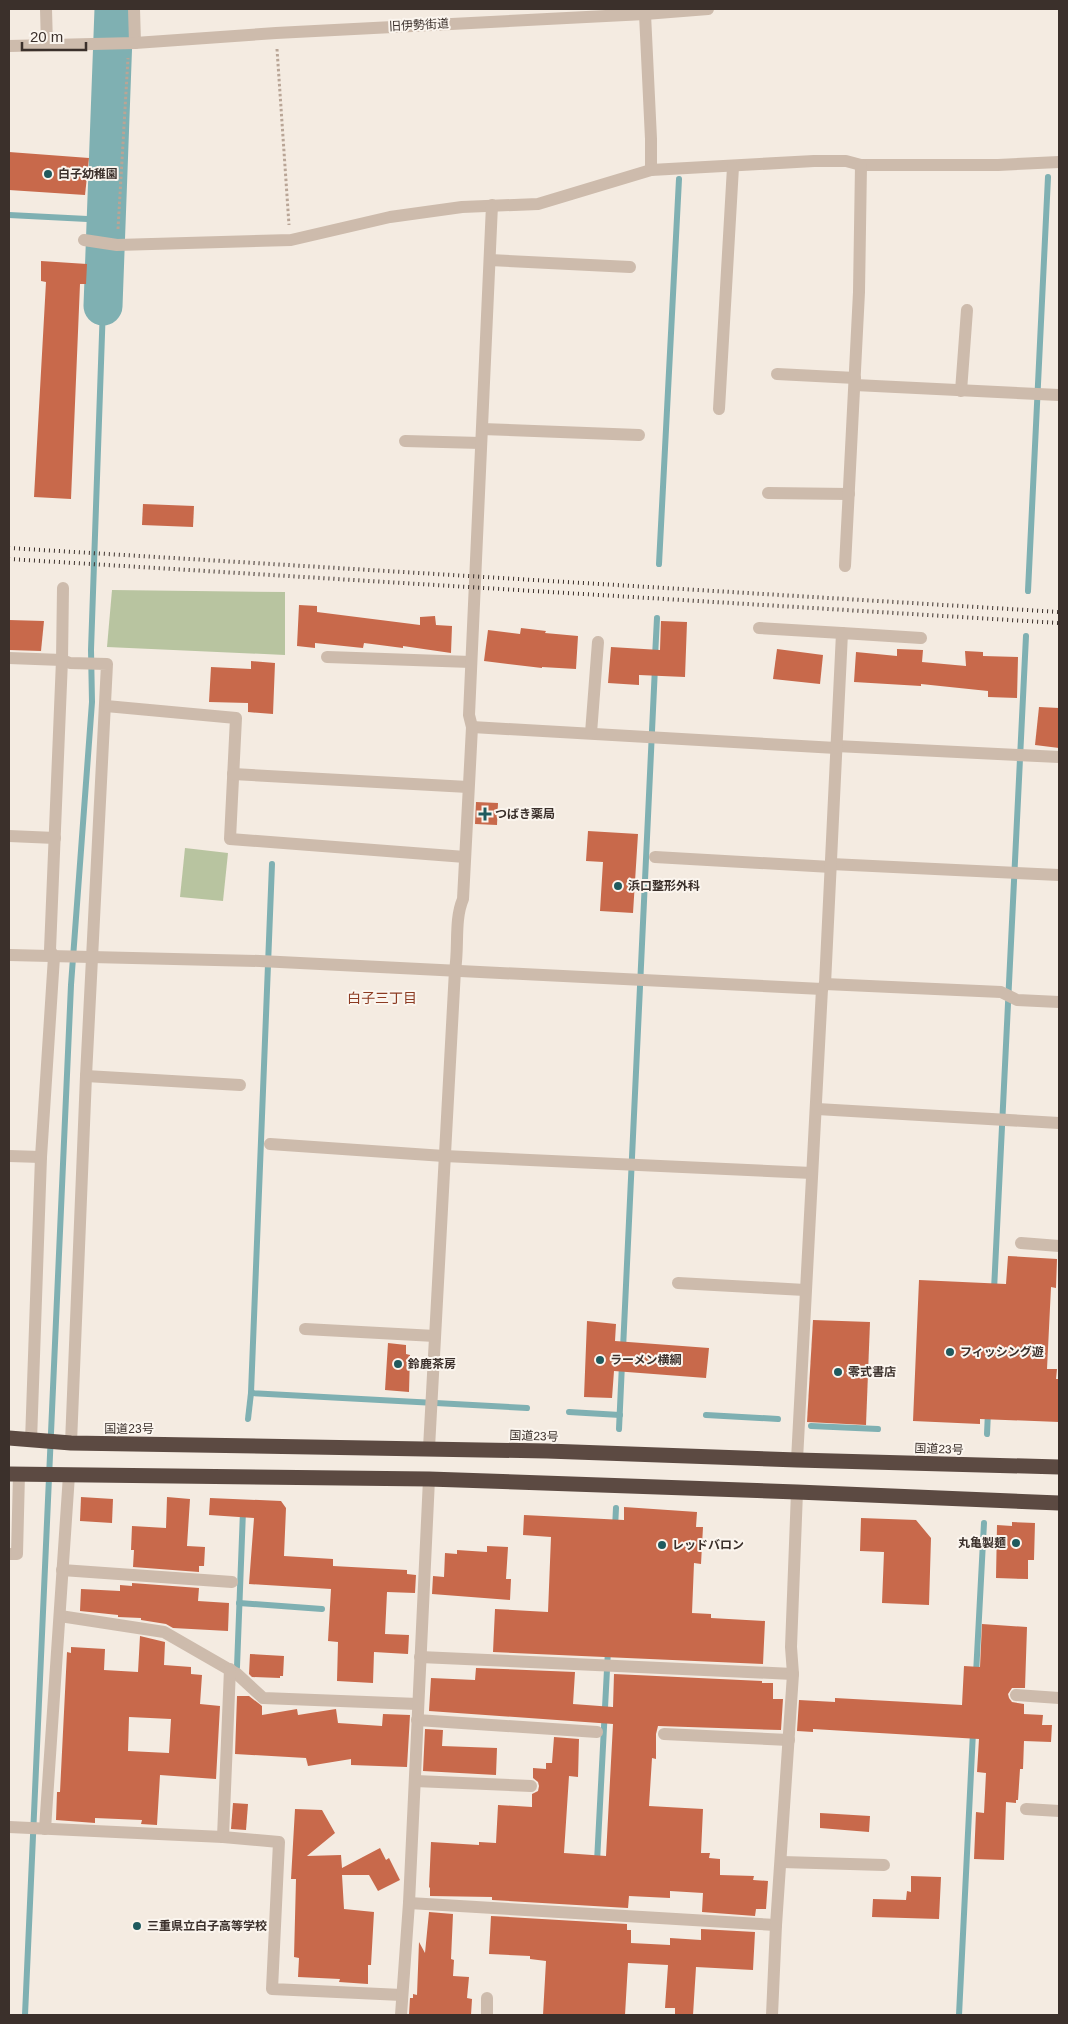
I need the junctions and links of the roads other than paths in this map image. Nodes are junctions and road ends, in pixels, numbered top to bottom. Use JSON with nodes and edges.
{"nodes":[{"id":1,"x":46,"y":9,"type":"edge"},
{"id":2,"x":134,"y":9,"type":"edge"},
{"id":3,"x":708,"y":9,"type":"edge"},
{"id":4,"x":604,"y":12,"type":"edge"},
{"id":5,"x":645,"y":14,"type":"junction"},
{"id":6,"x":132,"y":43,"type":"junction"},
{"id":7,"x":47,"y":45,"type":"junction"},
{"id":8,"x":9,"y":46,"type":"edge"},
{"id":9,"x":1059,"y":162,"type":"edge"},
{"id":10,"x":861,"y":165,"type":"junction"},
{"id":11,"x":732,"y":167,"type":"junction"},
{"id":12,"x":651,"y":170,"type":"junction"},
{"id":13,"x":492,"y":205,"type":"junction"},
{"id":14,"x":84,"y":240,"type":"dead end"},
{"id":15,"x":490,"y":260,"type":"junction"},
{"id":16,"x":630,"y":267,"type":"dead end"},
{"id":17,"x":968,"y":310,"type":"dead end"},
{"id":18,"x":777,"y":374,"type":"dead end"},
{"id":19,"x":855,"y":382,"type":"junction"},
{"id":20,"x":961,"y":391,"type":"junction"},
{"id":21,"x":1053,"y":394,"type":"edge"},
{"id":22,"x":719,"y":409,"type":"dead end"},
{"id":23,"x":482,"y":429,"type":"junction"},
{"id":24,"x":638,"y":435,"type":"dead end"},
{"id":25,"x":405,"y":441,"type":"dead end"},
{"id":26,"x":481,"y":443,"type":"junction"},
{"id":27,"x":768,"y":493,"type":"dead end"},
{"id":28,"x":849,"y":494,"type":"junction"},
{"id":29,"x":845,"y":566,"type":"dead end"},
{"id":30,"x":63,"y":588,"type":"dead end"},
{"id":31,"x":759,"y":628,"type":"dead end"},
{"id":32,"x":842,"y":633,"type":"junction"},
{"id":33,"x":921,"y":638,"type":"dead end"},
{"id":34,"x":598,"y":642,"type":"dead end"},
{"id":35,"x":327,"y":657,"type":"dead end"},
{"id":36,"x":9,"y":658,"type":"edge"},
{"id":37,"x":66,"y":662,"type":"junction"},
{"id":38,"x":471,"y":662,"type":"junction"},
{"id":39,"x":106,"y":706,"type":"junction"},
{"id":40,"x":472,"y":727,"type":"junction"},
{"id":41,"x":591,"y":732,"type":"junction"},
{"id":42,"x":836,"y":747,"type":"junction"},
{"id":43,"x":1059,"y":757,"type":"edge"},
{"id":44,"x":233,"y":774,"type":"junction"},
{"id":45,"x":468,"y":787,"type":"junction"},
{"id":46,"x":9,"y":836,"type":"edge"},
{"id":47,"x":56,"y":838,"type":"junction"},
{"id":48,"x":464,"y":857,"type":"junction"},
{"id":49,"x":655,"y":858,"type":"dead end"},
{"id":50,"x":831,"y":865,"type":"junction"},
{"id":51,"x":1059,"y":875,"type":"edge"},
{"id":52,"x":9,"y":955,"type":"edge"},
{"id":53,"x":54,"y":957,"type":"junction"},
{"id":54,"x":92,"y":958,"type":"junction"},
{"id":55,"x":455,"y":970,"type":"junction"},
{"id":56,"x":823,"y":986,"type":"junction"},
{"id":57,"x":1059,"y":1002,"type":"edge"},
{"id":58,"x":86,"y":1076,"type":"junction"},
{"id":59,"x":240,"y":1085,"type":"dead end"},
{"id":60,"x":817,"y":1109,"type":"junction"},
{"id":61,"x":1059,"y":1123,"type":"edge"},
{"id":62,"x":270,"y":1144,"type":"dead end"},
{"id":63,"x":9,"y":1156,"type":"edge"},
{"id":64,"x":444,"y":1156,"type":"junction"},
{"id":65,"x":41,"y":1157,"type":"junction"},
{"id":66,"x":812,"y":1173,"type":"junction"},
{"id":67,"x":1021,"y":1244,"type":"dead end"},
{"id":68,"x":1059,"y":1246,"type":"edge"},
{"id":69,"x":678,"y":1283,"type":"dead end"},
{"id":70,"x":805,"y":1290,"type":"junction"},
{"id":71,"x":305,"y":1329,"type":"dead end"},
{"id":72,"x":435,"y":1336,"type":"junction"},
{"id":73,"x":9,"y":1438,"type":"edge"},
{"id":74,"x":30,"y":1441,"type":"junction"},
{"id":75,"x":65,"y":1442,"type":"junction"},
{"id":76,"x":429,"y":1448,"type":"junction"},
{"id":77,"x":797,"y":1460,"type":"junction"},
{"id":78,"x":1059,"y":1467,"type":"edge"},
{"id":79,"x":20,"y":1474,"type":"edge"},
{"id":80,"x":64,"y":1475,"type":"junction"},
{"id":81,"x":429,"y":1480,"type":"junction"},
{"id":82,"x":797,"y":1492,"type":"junction"},
{"id":83,"x":1059,"y":1503,"type":"edge"},
{"id":84,"x":9,"y":1554,"type":"edge"},
{"id":85,"x":62,"y":1570,"type":"junction"},
{"id":86,"x":232,"y":1582,"type":"dead end"},
{"id":87,"x":60,"y":1616,"type":"junction"},
{"id":88,"x":420,"y":1657,"type":"junction"},
{"id":89,"x":230,"y":1669,"type":"junction"},
{"id":90,"x":793,"y":1674,"type":"junction"},
{"id":91,"x":1016,"y":1695,"type":"dead end"},
{"id":92,"x":1059,"y":1698,"type":"edge"},
{"id":93,"x":418,"y":1704,"type":"junction"},
{"id":94,"x":417,"y":1720,"type":"junction"},
{"id":95,"x":597,"y":1732,"type":"dead end"},
{"id":96,"x":664,"y":1734,"type":"dead end"},
{"id":97,"x":789,"y":1740,"type":"junction"},
{"id":98,"x":414,"y":1781,"type":"junction"},
{"id":99,"x":531,"y":1786,"type":"dead end"},
{"id":100,"x":1026,"y":1809,"type":"dead end"},
{"id":101,"x":1059,"y":1811,"type":"edge"},
{"id":102,"x":10,"y":1827,"type":"edge"},
{"id":103,"x":45,"y":1829,"type":"junction"},
{"id":104,"x":223,"y":1837,"type":"junction"},
{"id":105,"x":782,"y":1862,"type":"junction"},
{"id":106,"x":884,"y":1865,"type":"dead end"},
{"id":107,"x":408,"y":1903,"type":"junction"},
{"id":108,"x":776,"y":1925,"type":"junction"},
{"id":109,"x":402,"y":1995,"type":"junction"},
{"id":110,"x":487,"y":1998,"type":"dead end"},
{"id":111,"x":401,"y":2015,"type":"edge"},
{"id":112,"x":487,"y":2015,"type":"edge"},
{"id":113,"x":772,"y":2015,"type":"edge"}],
"edges":[{"from":1,"to":7,"type":"street"},
{"from":2,"to":6,"type":"street"},
{"from":3,"to":5,"type":"street","name":"旧伊勢街道"},
{"from":4,"to":5,"type":"street","name":"旧伊勢街道"},
{"from":4,"to":6,"type":"street","name":"旧伊勢街道"},
{"from":5,"to":12,"type":"street"},
{"from":6,"to":7,"type":"street","name":"旧伊勢街道"},
{"from":7,"to":8,"type":"street","name":"旧伊勢街道"},
{"from":9,"to":10,"type":"street"},
{"from":10,"to":11,"type":"street"},
{"from":10,"to":19,"type":"street"},
{"from":11,"to":12,"type":"street"},
{"from":11,"to":22,"type":"street"},
{"from":12,"to":13,"type":"street"},
{"from":13,"to":14,"type":"street"},
{"from":13,"to":15,"type":"street"},
{"from":15,"to":16,"type":"street"},
{"from":15,"to":23,"type":"street"},
{"from":17,"to":20,"type":"street"},
{"from":18,"to":19,"type":"street"},
{"from":19,"to":20,"type":"street"},
{"from":19,"to":28,"type":"street"},
{"from":20,"to":21,"type":"street"},
{"from":23,"to":24,"type":"street"},
{"from":23,"to":26,"type":"street"},
{"from":25,"to":26,"type":"street"},
{"from":26,"to":38,"type":"street"},
{"from":27,"to":28,"type":"street"},
{"from":28,"to":29,"type":"street"},
{"from":30,"to":37,"type":"street"},
{"from":31,"to":32,"type":"street"},
{"from":32,"to":33,"type":"street"},
{"from":32,"to":42,"type":"street"},
{"from":34,"to":41,"type":"street"},
{"from":35,"to":38,"type":"street"},
{"from":36,"to":37,"type":"street"},
{"from":37,"to":39,"type":"street"},
{"from":37,"to":47,"type":"street"},
{"from":38,"to":40,"type":"street"},
{"from":39,"to":44,"type":"street"},
{"from":39,"to":54,"type":"street"},
{"from":40,"to":41,"type":"street"},
{"from":40,"to":45,"type":"street"},
{"from":41,"to":42,"type":"street"},
{"from":42,"to":43,"type":"street"},
{"from":42,"to":50,"type":"street"},
{"from":44,"to":45,"type":"street"},
{"from":44,"to":48,"type":"street"},
{"from":45,"to":48,"type":"street"},
{"from":46,"to":47,"type":"street"},
{"from":47,"to":53,"type":"street"},
{"from":48,"to":55,"type":"street"},
{"from":49,"to":50,"type":"street"},
{"from":50,"to":51,"type":"street"},
{"from":50,"to":56,"type":"street"},
{"from":52,"to":53,"type":"street"},
{"from":53,"to":54,"type":"street"},
{"from":53,"to":65,"type":"street"},
{"from":54,"to":55,"type":"street"},
{"from":54,"to":58,"type":"street"},
{"from":55,"to":56,"type":"street"},
{"from":55,"to":64,"type":"street"},
{"from":56,"to":57,"type":"street"},
{"from":56,"to":60,"type":"street"},
{"from":58,"to":59,"type":"street"},
{"from":58,"to":75,"type":"street"},
{"from":60,"to":61,"type":"street"},
{"from":60,"to":66,"type":"street"},
{"from":62,"to":64,"type":"street"},
{"from":63,"to":65,"type":"street"},
{"from":64,"to":66,"type":"street"},
{"from":64,"to":72,"type":"street"},
{"from":65,"to":74,"type":"street"},
{"from":66,"to":70,"type":"street"},
{"from":67,"to":68,"type":"street"},
{"from":69,"to":70,"type":"street"},
{"from":70,"to":77,"type":"street"},
{"from":71,"to":72,"type":"street"},
{"from":72,"to":76,"type":"street"},
{"from":73,"to":74,"type":"highway","name":"国道23号"},
{"from":74,"to":75,"type":"highway","name":"国道23号"},
{"from":75,"to":76,"type":"highway","name":"国道23号"},
{"from":76,"to":77,"type":"highway","name":"国道23号"},
{"from":77,"to":78,"type":"highway","name":"国道23号"},
{"from":79,"to":80,"type":"highway"},
{"from":79,"to":84,"type":"street"},
{"from":80,"to":81,"type":"highway"},
{"from":80,"to":85,"type":"street"},
{"from":81,"to":82,"type":"highway"},
{"from":81,"to":88,"type":"street"},
{"from":82,"to":83,"type":"highway"},
{"from":82,"to":90,"type":"street"},
{"from":85,"to":86,"type":"street"},
{"from":85,"to":87,"type":"street"},
{"from":87,"to":89,"type":"street"},
{"from":87,"to":103,"type":"street"},
{"from":88,"to":90,"type":"street"},
{"from":88,"to":93,"type":"street"},
{"from":89,"to":93,"type":"street"},
{"from":89,"to":104,"type":"street"},
{"from":90,"to":97,"type":"street"},
{"from":91,"to":92,"type":"street"},
{"from":93,"to":94,"type":"street"},
{"from":94,"to":95,"type":"street"},
{"from":94,"to":98,"type":"street"},
{"from":96,"to":97,"type":"street"},
{"from":97,"to":105,"type":"street"},
{"from":98,"to":99,"type":"street"},
{"from":98,"to":107,"type":"street"},
{"from":100,"to":101,"type":"street"},
{"from":102,"to":103,"type":"street"},
{"from":103,"to":104,"type":"street"},
{"from":104,"to":109,"type":"street"},
{"from":105,"to":106,"type":"street"},
{"from":105,"to":108,"type":"street"},
{"from":107,"to":108,"type":"street"},
{"from":107,"to":109,"type":"street"},
{"from":108,"to":113,"type":"street"},
{"from":109,"to":111,"type":"street"},
{"from":110,"to":112,"type":"street"}]}
